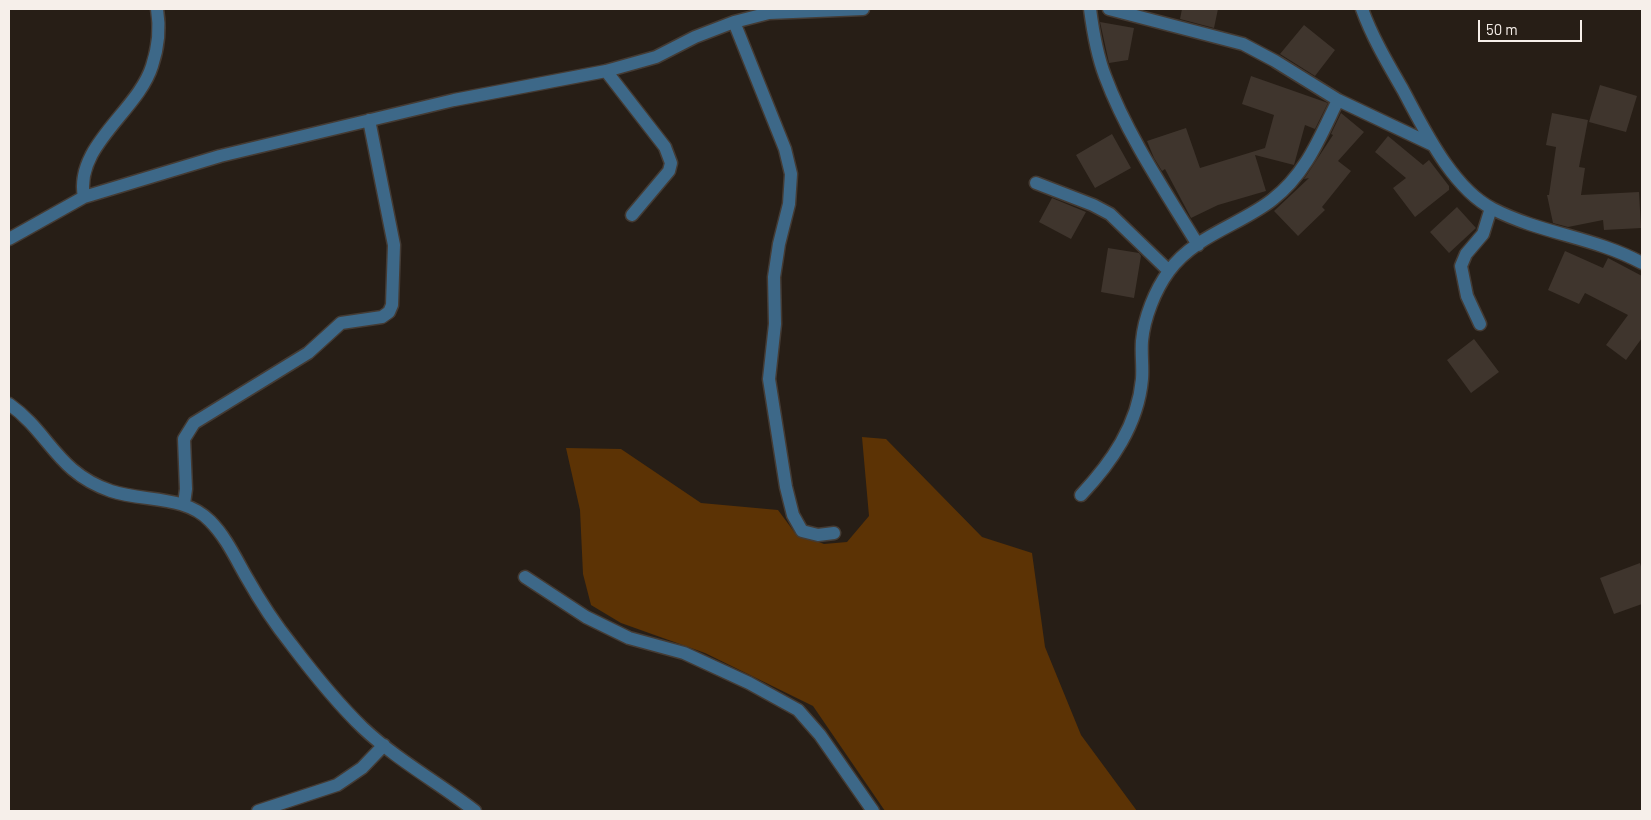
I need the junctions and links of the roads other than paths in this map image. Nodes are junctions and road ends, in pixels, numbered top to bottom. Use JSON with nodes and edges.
{"nodes":[{"id":1,"x":157,"y":9,"type":"edge"},
{"id":2,"x":863,"y":9,"type":"edge"},
{"id":3,"x":1090,"y":9,"type":"edge"},
{"id":4,"x":1110,"y":9,"type":"edge"},
{"id":5,"x":1362,"y":9,"type":"edge"},
{"id":6,"x":734,"y":22,"type":"junction"},
{"id":7,"x":606,"y":71,"type":"junction"},
{"id":8,"x":1338,"y":100,"type":"junction"},
{"id":9,"x":369,"y":120,"type":"junction"},
{"id":10,"x":1433,"y":145,"type":"junction"},
{"id":11,"x":1036,"y":183,"type":"dead end"},
{"id":12,"x":84,"y":197,"type":"junction"},
{"id":13,"x":1491,"y":208,"type":"junction"},
{"id":14,"x":632,"y":215,"type":"dead end"},
{"id":15,"x":9,"y":239,"type":"edge"},
{"id":16,"x":1198,"y":245,"type":"junction"},
{"id":17,"x":1642,"y":263,"type":"edge"},
{"id":18,"x":1169,"y":270,"type":"junction"},
{"id":19,"x":1480,"y":324,"type":"dead end"},
{"id":20,"x":9,"y":404,"type":"edge"},
{"id":21,"x":1081,"y":495,"type":"dead end"},
{"id":22,"x":184,"y":504,"type":"junction"},
{"id":23,"x":834,"y":533,"type":"dead end"},
{"id":24,"x":525,"y":577,"type":"dead end"},
{"id":25,"x":384,"y":745,"type":"junction"},
{"id":26,"x":258,"y":811,"type":"edge"},
{"id":27,"x":475,"y":811,"type":"edge"},
{"id":28,"x":873,"y":811,"type":"edge"}],
"edges":[{"from":1,"to":12,"type":"street"},
{"from":2,"to":6,"type":"street"},
{"from":3,"to":16,"type":"street"},
{"from":4,"to":8,"type":"street"},
{"from":5,"to":10,"type":"street"},
{"from":6,"to":7,"type":"street"},
{"from":6,"to":23,"type":"street"},
{"from":7,"to":9,"type":"street"},
{"from":7,"to":14,"type":"street"},
{"from":8,"to":10,"type":"street"},
{"from":8,"to":16,"type":"street"},
{"from":9,"to":12,"type":"street"},
{"from":9,"to":22,"type":"street"},
{"from":10,"to":13,"type":"street"},
{"from":11,"to":18,"type":"street"},
{"from":12,"to":15,"type":"street"},
{"from":13,"to":17,"type":"street"},
{"from":13,"to":19,"type":"street"},
{"from":16,"to":18,"type":"street"},
{"from":18,"to":21,"type":"street"},
{"from":20,"to":22,"type":"street"},
{"from":22,"to":25,"type":"street"},
{"from":24,"to":28,"type":"street"},
{"from":25,"to":26,"type":"street"},
{"from":25,"to":27,"type":"street"}]}
